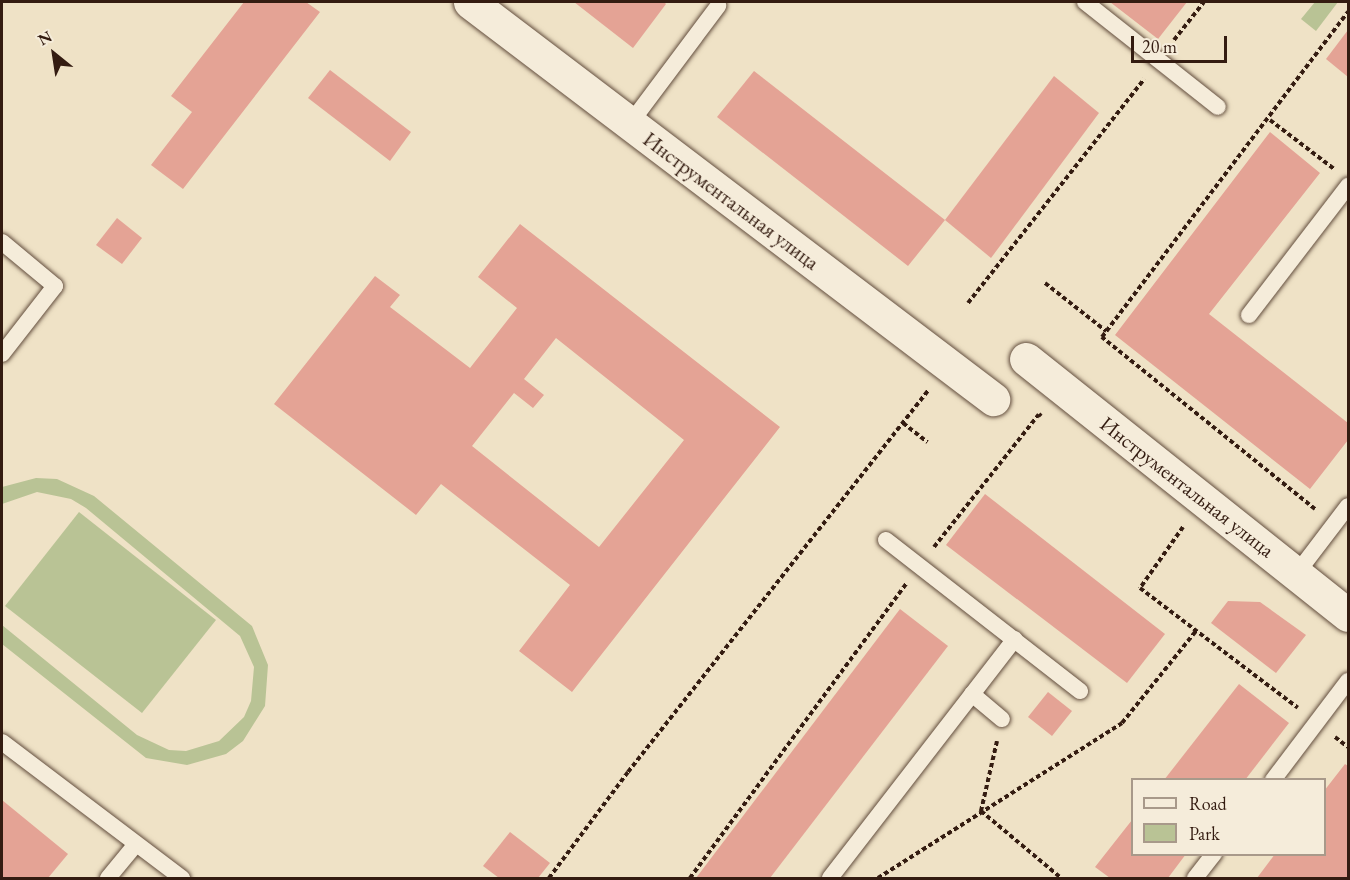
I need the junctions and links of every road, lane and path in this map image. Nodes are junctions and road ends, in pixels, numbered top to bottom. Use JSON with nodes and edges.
{"nodes":[{"id":1,"x":470,"y":2,"type":"edge"},
{"id":2,"x":1085,"y":2,"type":"edge"},
{"id":3,"x":1204,"y":2,"type":"edge"},
{"id":4,"x":718,"y":6,"type":"dead end"},
{"id":5,"x":1348,"y":12,"type":"edge"},
{"id":6,"x":1159,"y":60,"type":"junction"},
{"id":7,"x":1218,"y":107,"type":"dead end"},
{"id":8,"x":1270,"y":120,"type":"junction"},
{"id":9,"x":629,"y":124,"type":"junction"},
{"id":10,"x":1344,"y":180,"type":"edge"},
{"id":11,"x":2,"y":242,"type":"edge"},
{"id":12,"x":1045,"y":283,"type":"dead end"},
{"id":13,"x":968,"y":303,"type":"dead end"},
{"id":14,"x":1249,"y":315,"type":"dead end"},
{"id":15,"x":1106,"y":331,"type":"junction"},
{"id":16,"x":2,"y":354,"type":"edge"},
{"id":17,"x":1026,"y":359,"type":"dead end"},
{"id":18,"x":934,"y":383,"type":"dead end"},
{"id":19,"x":993,"y":399,"type":"dead end"},
{"id":20,"x":1039,"y":414,"type":"dead end"},
{"id":21,"x":903,"y":423,"type":"junction"},
{"id":22,"x":927,"y":442,"type":"dead end"},
{"id":23,"x":1348,"y":506,"type":"edge"},
{"id":24,"x":1334,"y":525,"type":"junction"},
{"id":25,"x":1183,"y":527,"type":"dead end"},
{"id":26,"x":886,"y":540,"type":"dead end"},
{"id":27,"x":919,"y":567,"type":"junction"},
{"id":28,"x":1297,"y":573,"type":"junction"},
{"id":29,"x":1348,"y":615,"type":"edge"},
{"id":30,"x":1196,"y":631,"type":"junction"},
{"id":31,"x":1015,"y":639,"type":"junction"},
{"id":32,"x":1348,"y":681,"type":"edge"},
{"id":33,"x":1080,"y":691,"type":"dead end"},
{"id":34,"x":972,"y":694,"type":"junction"},
{"id":35,"x":1002,"y":719,"type":"joint"},
{"id":36,"x":1317,"y":723,"type":"junction"},
{"id":37,"x":2,"y":742,"type":"edge"},
{"id":38,"x":1348,"y":747,"type":"edge"},
{"id":39,"x":1275,"y":778,"type":"edge"},
{"id":40,"x":981,"y":811,"type":"junction"},
{"id":41,"x":136,"y":844,"type":"junction"},
{"id":42,"x":1213,"y":856,"type":"edge"},
{"id":43,"x":108,"y":879,"type":"edge"},
{"id":44,"x":182,"y":879,"type":"edge"},
{"id":45,"x":549,"y":879,"type":"edge"},
{"id":46,"x":690,"y":879,"type":"edge"},
{"id":47,"x":830,"y":879,"type":"edge"},
{"id":48,"x":878,"y":879,"type":"edge"},
{"id":49,"x":1061,"y":879,"type":"edge"},
{"id":50,"x":1195,"y":879,"type":"edge"}],
"edges":[{"from":1,"to":9,"type":"street","name":"Инструментальная улица"},
{"from":2,"to":6,"type":"lane"},
{"from":3,"to":6,"type":"path"},
{"from":4,"to":9,"type":"lane"},
{"from":5,"to":8,"type":"path"},
{"from":6,"to":7,"type":"lane"},
{"from":6,"to":13,"type":"path"},
{"from":8,"to":10,"type":"path"},
{"from":8,"to":15,"type":"path"},
{"from":9,"to":19,"type":"street","name":"Инструментальная улица"},
{"from":10,"to":14,"type":"lane"},
{"from":11,"to":16,"type":"lane"},
{"from":12,"to":15,"type":"path"},
{"from":15,"to":24,"type":"path"},
{"from":17,"to":28,"type":"street","name":"Инструментальная улица"},
{"from":18,"to":21,"type":"path"},
{"from":20,"to":27,"type":"path"},
{"from":21,"to":22,"type":"path"},
{"from":21,"to":45,"type":"path"},
{"from":23,"to":24,"type":"lane"},
{"from":24,"to":28,"type":"lane"},
{"from":25,"to":30,"type":"path"},
{"from":26,"to":27,"type":"lane"},
{"from":27,"to":31,"type":"lane"},
{"from":27,"to":46,"type":"path"},
{"from":28,"to":29,"type":"street","name":"Инструментальная улица"},
{"from":30,"to":36,"type":"path"},
{"from":30,"to":40,"type":"path"},
{"from":31,"to":33,"type":"lane"},
{"from":31,"to":34,"type":"lane"},
{"from":32,"to":36,"type":"lane"},
{"from":34,"to":35,"type":"lane"},
{"from":34,"to":47,"type":"lane"},
{"from":35,"to":40,"type":"path"},
{"from":36,"to":38,"type":"path"},
{"from":36,"to":39,"type":"lane"},
{"from":37,"to":41,"type":"lane"},
{"from":40,"to":48,"type":"path"},
{"from":40,"to":49,"type":"path"},
{"from":41,"to":43,"type":"lane"},
{"from":41,"to":44,"type":"lane"},
{"from":42,"to":50,"type":"lane"}]}
